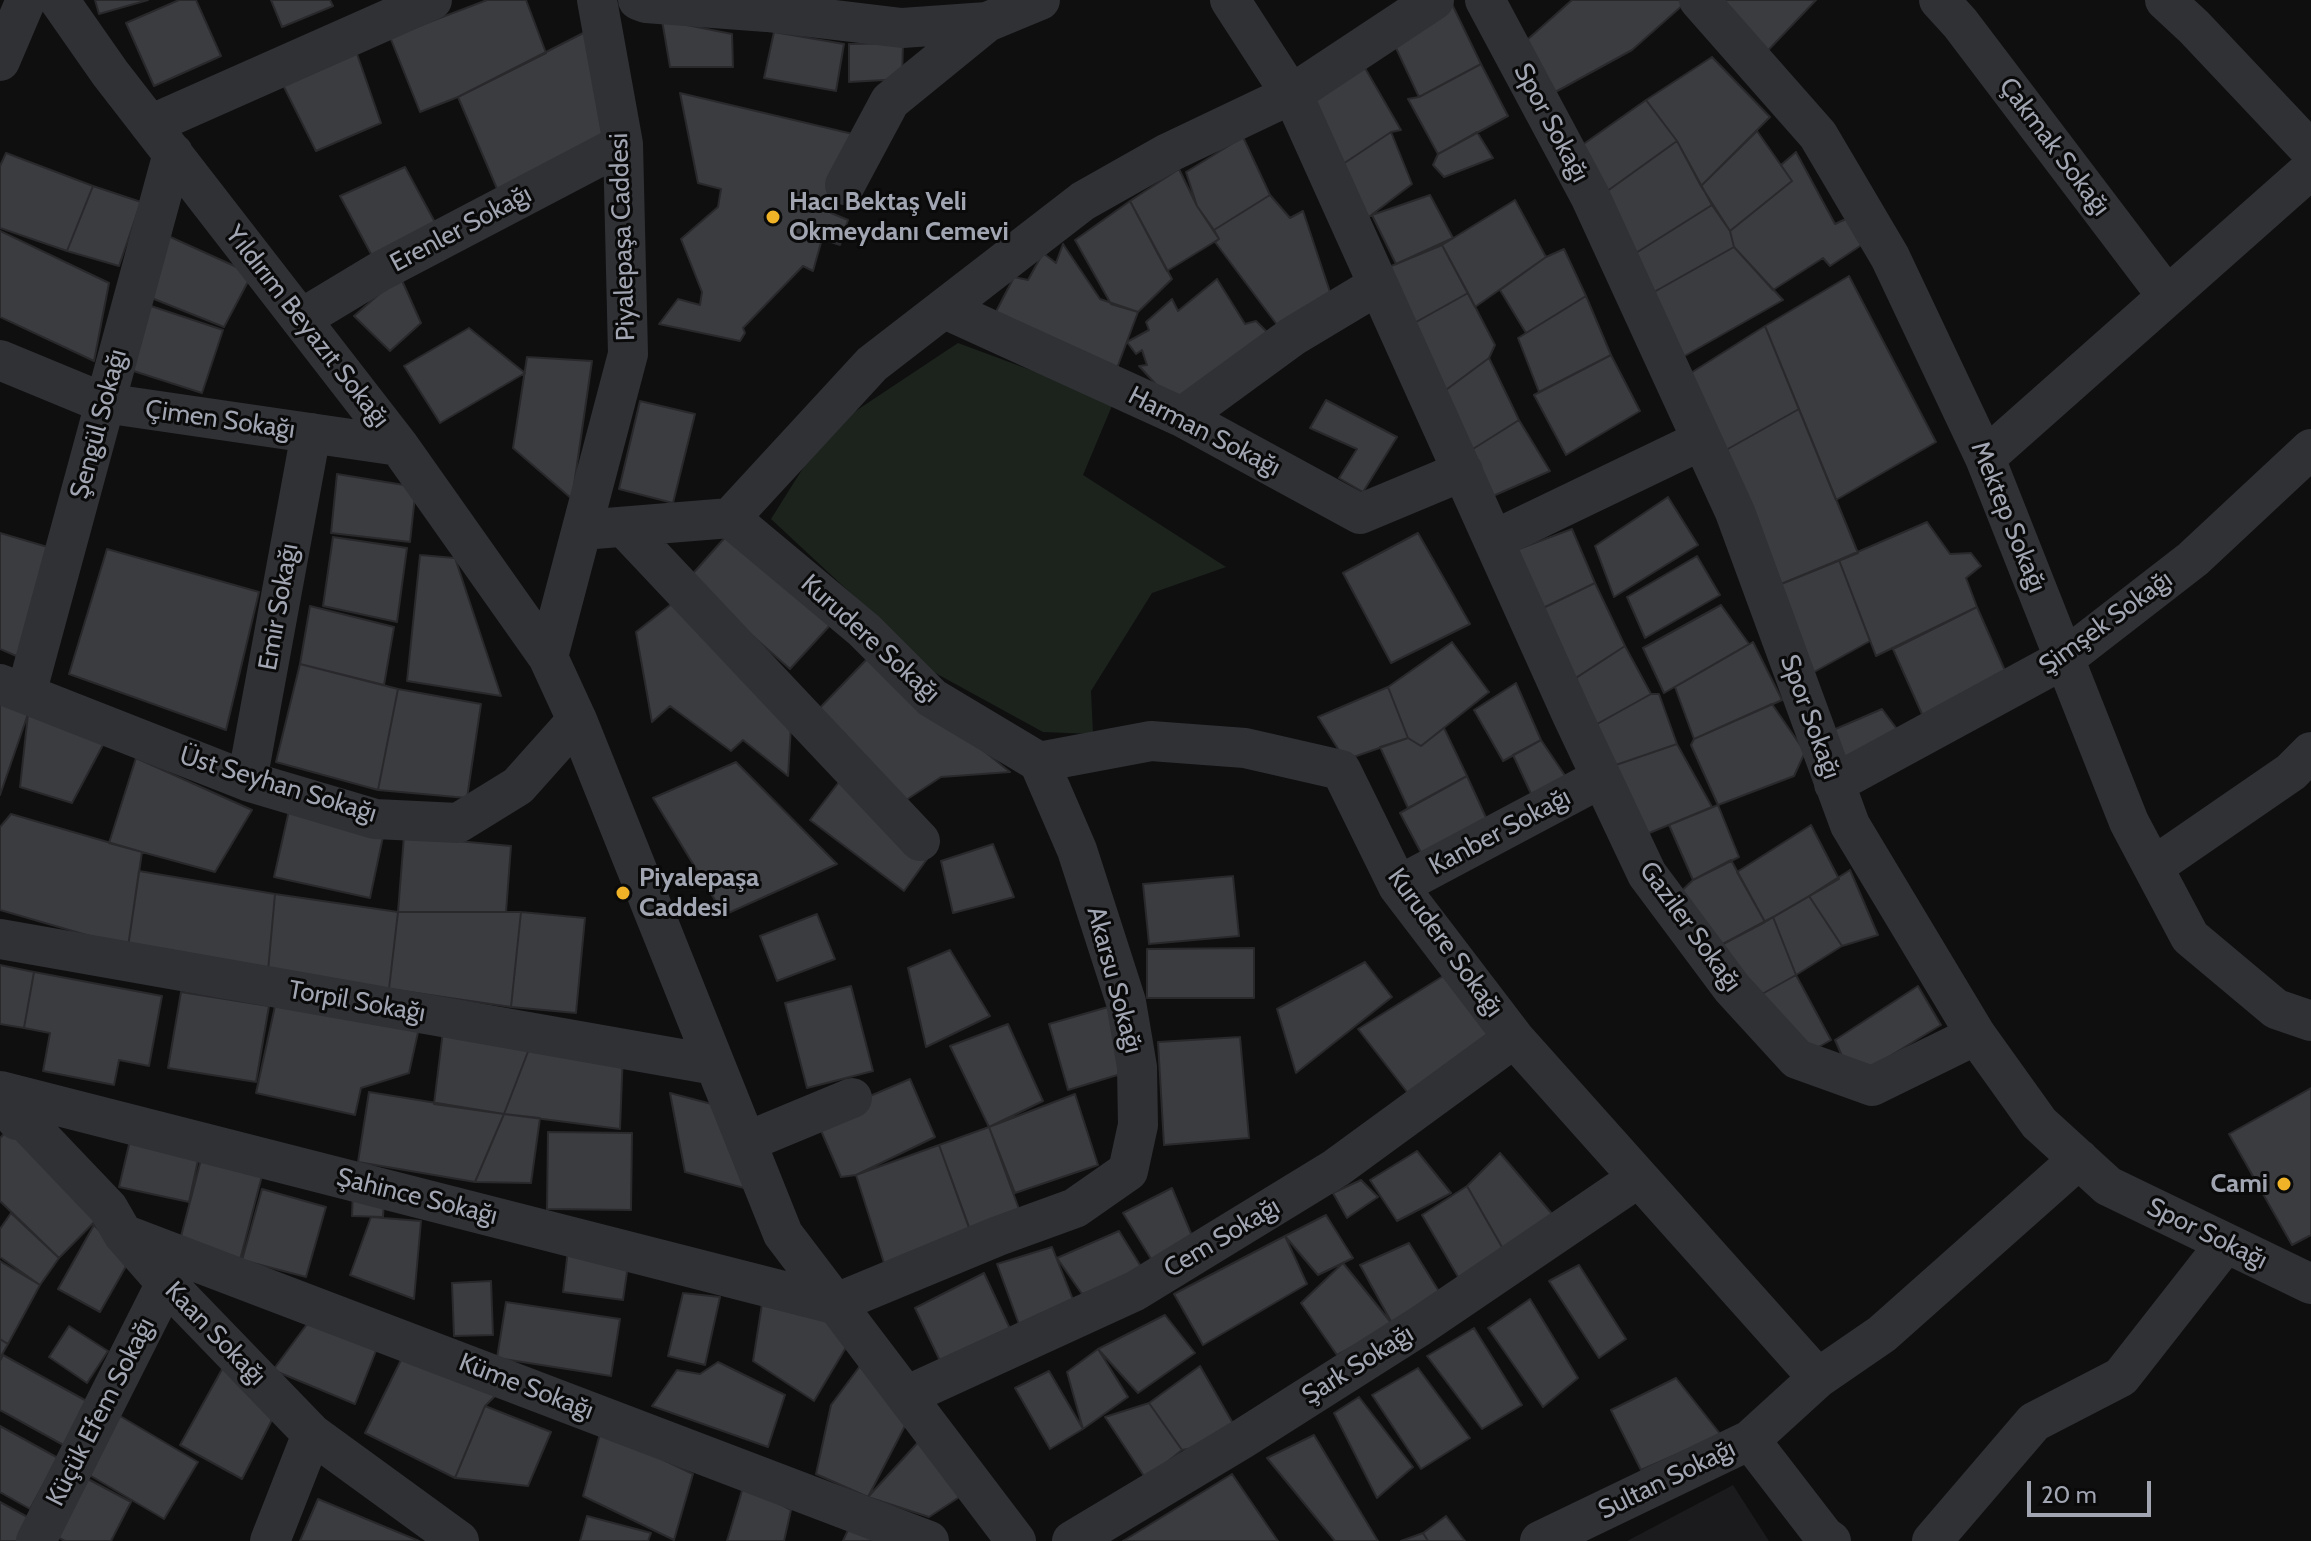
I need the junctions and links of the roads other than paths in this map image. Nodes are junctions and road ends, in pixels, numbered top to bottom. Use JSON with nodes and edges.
{"nodes":[{"id":1,"x":26,"y":0,"type":"edge"},
{"id":2,"x":59,"y":0,"type":"edge"},
{"id":3,"x":432,"y":0,"type":"edge"},
{"id":4,"x":597,"y":0,"type":"edge"},
{"id":5,"x":638,"y":0,"type":"edge"},
{"id":6,"x":1040,"y":0,"type":"edge"},
{"id":7,"x":1230,"y":0,"type":"edge"},
{"id":8,"x":1434,"y":0,"type":"edge"},
{"id":9,"x":1485,"y":0,"type":"edge"},
{"id":10,"x":1699,"y":0,"type":"edge"},
{"id":11,"x":1939,"y":0,"type":"edge"},
{"id":12,"x":2165,"y":0,"type":"edge"},
{"id":13,"x":836,"y":10,"type":"edge"},
{"id":14,"x":987,"y":22,"type":"junction"},
{"id":15,"x":0,"y":61,"type":"edge"},
{"id":16,"x":1292,"y":94,"type":"junction"},
{"id":17,"x":162,"y":139,"type":"junction"},
{"id":18,"x":623,"y":144,"type":"junction"},
{"id":19,"x":2311,"y":151,"type":"edge"},
{"id":20,"x":2311,"y":169,"type":"edge"},
{"id":21,"x":845,"y":185,"type":"dead end"},
{"id":22,"x":1378,"y":285,"type":"junction"},
{"id":23,"x":2167,"y":296,"type":"junction"},
{"id":24,"x":945,"y":309,"type":"junction"},
{"id":25,"x":301,"y":319,"type":"junction"},
{"id":26,"x":0,"y":360,"type":"edge"},
{"id":27,"x":104,"y":403,"type":"junction"},
{"id":28,"x":1182,"y":417,"type":"junction"},
{"id":29,"x":311,"y":433,"type":"junction"},
{"id":30,"x":1702,"y":440,"type":"junction"},
{"id":31,"x":399,"y":446,"type":"junction"},
{"id":32,"x":2311,"y":449,"type":"edge"},
{"id":33,"x":1985,"y":458,"type":"junction"},
{"id":34,"x":1463,"y":471,"type":"junction"},
{"id":35,"x":730,"y":518,"type":"junction"},
{"id":36,"x":624,"y":527,"type":"junction"},
{"id":37,"x":582,"y":530,"type":"junction"},
{"id":38,"x":1494,"y":540,"type":"junction"},
{"id":39,"x":548,"y":657,"type":"junction"},
{"id":40,"x":2064,"y":659,"type":"junction"},
{"id":41,"x":13,"y":689,"type":"edge"},
{"id":42,"x":577,"y":720,"type":"junction"},
{"id":43,"x":2311,"y":752,"type":"edge"},
{"id":44,"x":1039,"y":762,"type":"junction"},
{"id":45,"x":1601,"y":778,"type":"junction"},
{"id":46,"x":247,"y":781,"type":"junction"},
{"id":47,"x":1834,"y":784,"type":"junction"},
{"id":48,"x":920,"y":841,"type":"dead end"},
{"id":49,"x":2153,"y":867,"type":"junction"},
{"id":50,"x":1398,"y":886,"type":"junction"},
{"id":51,"x":0,"y":939,"type":"edge"},
{"id":52,"x":2311,"y":1021,"type":"edge"},
{"id":53,"x":1976,"y":1035,"type":"junction"},
{"id":54,"x":1514,"y":1038,"type":"junction"},
{"id":55,"x":715,"y":1065,"type":"junction"},
{"id":56,"x":0,"y":1091,"type":"edge"},
{"id":57,"x":0,"y":1098,"type":"edge"},
{"id":58,"x":852,"y":1098,"type":"dead end"},
{"id":59,"x":746,"y":1142,"type":"junction"},
{"id":60,"x":2079,"y":1159,"type":"junction"},
{"id":61,"x":1638,"y":1178,"type":"junction"},
{"id":62,"x":123,"y":1234,"type":"junction"},
{"id":63,"x":2226,"y":1243,"type":"junction"},
{"id":64,"x":166,"y":1283,"type":"junction"},
{"id":65,"x":2311,"y":1284,"type":"edge"},
{"id":66,"x":834,"y":1304,"type":"junction"},
{"id":67,"x":1818,"y":1378,"type":"junction"},
{"id":68,"x":906,"y":1396,"type":"junction"},
{"id":69,"x":312,"y":1434,"type":"junction"},
{"id":70,"x":1750,"y":1440,"type":"junction"},
{"id":71,"x":36,"y":1541,"type":"edge"},
{"id":72,"x":270,"y":1541,"type":"edge"},
{"id":73,"x":459,"y":1541,"type":"edge"},
{"id":74,"x":929,"y":1541,"type":"edge"},
{"id":75,"x":1016,"y":1541,"type":"edge"},
{"id":76,"x":1072,"y":1541,"type":"edge"},
{"id":77,"x":1540,"y":1541,"type":"edge"},
{"id":78,"x":1831,"y":1541,"type":"edge"},
{"id":79,"x":1932,"y":1541,"type":"edge"}],
"edges":[{"from":1,"to":15,"type":"street"},
{"from":2,"to":17,"type":"street","name":"Yıldırım Beyazıt Sokağı"},
{"from":3,"to":17,"type":"street"},
{"from":4,"to":18,"type":"street","name":"Piyalepaşa Caddesi"},
{"from":5,"to":13,"type":"street"},
{"from":6,"to":14,"type":"street"},
{"from":7,"to":16,"type":"street","name":"Gaziler Sokağı"},
{"from":8,"to":16,"type":"street"},
{"from":9,"to":30,"type":"street","name":"Spor Sokağı"},
{"from":10,"to":33,"type":"street","name":"Mektep Sokağı"},
{"from":11,"to":23,"type":"street","name":"Çakmak Sokağı"},
{"from":12,"to":19,"type":"street"},
{"from":13,"to":14,"type":"street"},
{"from":14,"to":21,"type":"street"},
{"from":16,"to":22,"type":"street","name":"Gaziler Sokağı"},
{"from":16,"to":24,"type":"street"},
{"from":17,"to":25,"type":"street","name":"Yıldırım Beyazıt Sokağı"},
{"from":17,"to":27,"type":"street","name":"Şengül Sokağı"},
{"from":18,"to":25,"type":"street","name":"Erenler Sokağı"},
{"from":18,"to":37,"type":"street","name":"Piyalepaşa Caddesi"},
{"from":20,"to":23,"type":"street"},
{"from":22,"to":28,"type":"street"},
{"from":22,"to":34,"type":"street","name":"Gaziler Sokağı"},
{"from":23,"to":33,"type":"street"},
{"from":24,"to":28,"type":"street","name":"Harman Sokağı"},
{"from":24,"to":35,"type":"street"},
{"from":25,"to":31,"type":"street","name":"Yıldırım Beyazıt Sokağı"},
{"from":26,"to":27,"type":"street","name":"Çimen Sokağı"},
{"from":27,"to":29,"type":"street","name":"Çimen Sokağı"},
{"from":27,"to":41,"type":"street","name":"Şengül Sokağı"},
{"from":28,"to":34,"type":"street","name":"Harman Sokağı"},
{"from":29,"to":31,"type":"street","name":"Çimen Sokağı"},
{"from":29,"to":46,"type":"street","name":"Emir Sokağı"},
{"from":30,"to":38,"type":"street"},
{"from":30,"to":47,"type":"street","name":"Spor Sokağı"},
{"from":31,"to":39,"type":"street","name":"Yıldırım Beyazıt Sokağı"},
{"from":32,"to":40,"type":"street","name":"Şimşek Sokağı"},
{"from":33,"to":40,"type":"street","name":"Mektep Sokağı"},
{"from":34,"to":38,"type":"street","name":"Gaziler Sokağı"},
{"from":35,"to":36,"type":"street"},
{"from":35,"to":44,"type":"street","name":"Kurudere Sokağı"},
{"from":36,"to":37,"type":"street"},
{"from":36,"to":48,"type":"street"},
{"from":37,"to":39,"type":"street","name":"Piyalepaşa Caddesi"},
{"from":38,"to":45,"type":"street","name":"Gaziler Sokağı"},
{"from":39,"to":42,"type":"street"},
{"from":40,"to":47,"type":"street","name":"Şimşek Sokağı"},
{"from":40,"to":49,"type":"street","name":"Mektep Sokağı"},
{"from":41,"to":46,"type":"street","name":"Üst Seyhan Sokağı"},
{"from":42,"to":46,"type":"street","name":"Üst Seyhan Sokağı"},
{"from":42,"to":55,"type":"street"},
{"from":43,"to":49,"type":"street"},
{"from":44,"to":50,"type":"street","name":"Kurudere Sokağı"},
{"from":44,"to":66,"type":"street","name":"Akarsu Sokağı"},
{"from":45,"to":50,"type":"street","name":"Kanber Sokağı"},
{"from":45,"to":53,"type":"street","name":"Gaziler Sokağı"},
{"from":47,"to":53,"type":"street","name":"Spor Sokağı"},
{"from":49,"to":52,"type":"street","name":"Mektep Sokağı"},
{"from":50,"to":54,"type":"street","name":"Kurudere Sokağı"},
{"from":51,"to":55,"type":"street","name":"Torpil Sokağı"},
{"from":53,"to":60,"type":"street","name":"Spor Sokağı"},
{"from":54,"to":61,"type":"street","name":"Kurudere Sokağı"},
{"from":54,"to":68,"type":"street","name":"Cem Sokağı"},
{"from":55,"to":59,"type":"street"},
{"from":56,"to":66,"type":"street","name":"Şahince Sokağı"},
{"from":57,"to":62,"type":"street","name":"Kaan Sokağı"},
{"from":58,"to":59,"type":"street"},
{"from":59,"to":66,"type":"street"},
{"from":60,"to":63,"type":"street","name":"Spor Sokağı"},
{"from":60,"to":67,"type":"street","name":"Sultan Sokağı"},
{"from":61,"to":67,"type":"street","name":"Kurudere Sokağı"},
{"from":61,"to":76,"type":"street","name":"Şark Sokağı"},
{"from":62,"to":64,"type":"street","name":"Kaan Sokağı"},
{"from":62,"to":74,"type":"street","name":"Küme Sokağı"},
{"from":63,"to":65,"type":"street","name":"Spor Sokağı"},
{"from":63,"to":79,"type":"street"},
{"from":64,"to":69,"type":"street","name":"Kaan Sokağı"},
{"from":64,"to":71,"type":"street","name":"Küçük Efem Sokağı"},
{"from":66,"to":68,"type":"street"},
{"from":67,"to":70,"type":"street","name":"Sultan Sokağı"},
{"from":68,"to":75,"type":"street"},
{"from":69,"to":72,"type":"street"},
{"from":69,"to":73,"type":"street","name":"Kaan Sokağı"},
{"from":70,"to":77,"type":"street","name":"Sultan Sokağı"},
{"from":70,"to":78,"type":"street"}]}
